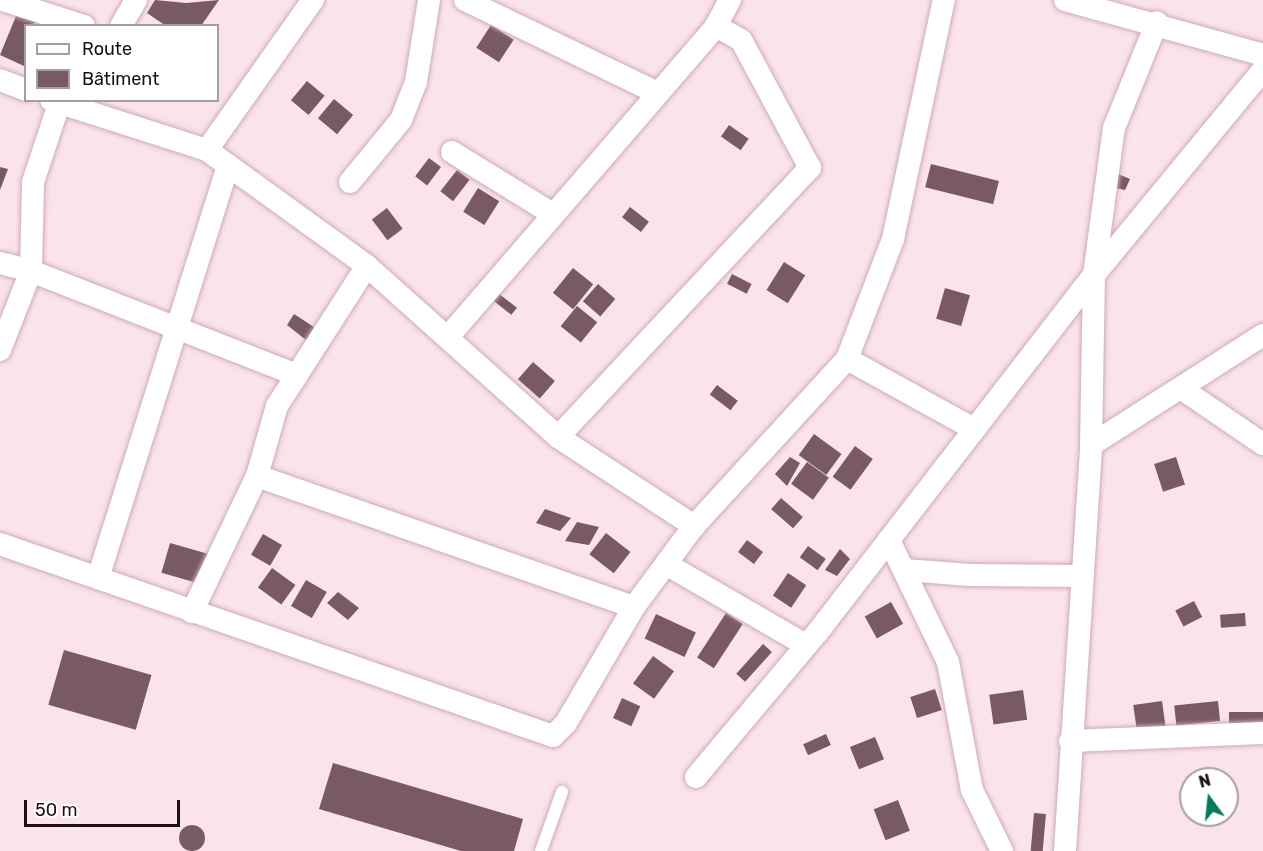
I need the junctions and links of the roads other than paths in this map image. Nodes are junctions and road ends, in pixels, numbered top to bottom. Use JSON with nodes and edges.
{"nodes":[{"id":1,"x":3,"y":0,"type":"edge"},
{"id":2,"x":136,"y":0,"type":"edge"},
{"id":3,"x":313,"y":0,"type":"edge"},
{"id":4,"x":429,"y":0,"type":"edge"},
{"id":5,"x":465,"y":0,"type":"edge"},
{"id":6,"x":730,"y":0,"type":"edge"},
{"id":7,"x":944,"y":0,"type":"edge"},
{"id":8,"x":1065,"y":0,"type":"edge"},
{"id":9,"x":1157,"y":22,"type":"junction"},
{"id":10,"x":78,"y":24,"type":"edge"},
{"id":11,"x":122,"y":24,"type":"edge"},
{"id":12,"x":716,"y":26,"type":"junction"},
{"id":13,"x":1263,"y":55,"type":"edge"},
{"id":14,"x":1263,"y":70,"type":"edge"},
{"id":15,"x":0,"y":80,"type":"edge"},
{"id":16,"x":24,"y":89,"type":"edge"},
{"id":17,"x":657,"y":93,"type":"junction"},
{"id":18,"x":55,"y":102,"type":"edge"},
{"id":19,"x":207,"y":150,"type":"junction"},
{"id":20,"x":452,"y":152,"type":"dead end"},
{"id":21,"x":228,"y":165,"type":"junction"},
{"id":22,"x":350,"y":182,"type":"dead end"},
{"id":23,"x":551,"y":213,"type":"junction"},
{"id":24,"x":0,"y":263,"type":"edge"},
{"id":25,"x":367,"y":266,"type":"junction"},
{"id":26,"x":31,"y":271,"type":"junction"},
{"id":27,"x":1094,"y":275,"type":"junction"},
{"id":28,"x":177,"y":328,"type":"junction"},
{"id":29,"x":1263,"y":335,"type":"edge"},
{"id":30,"x":448,"y":337,"type":"junction"},
{"id":31,"x":0,"y":350,"type":"edge"},
{"id":32,"x":847,"y":359,"type":"junction"},
{"id":33,"x":297,"y":375,"type":"junction"},
{"id":34,"x":1182,"y":389,"type":"junction"},
{"id":35,"x":974,"y":429,"type":"junction"},
{"id":36,"x":558,"y":437,"type":"junction"},
{"id":37,"x":1263,"y":444,"type":"edge"},
{"id":38,"x":1090,"y":445,"type":"junction"},
{"id":39,"x":257,"y":476,"type":"junction"},
{"id":40,"x":694,"y":526,"type":"junction"},
{"id":41,"x":889,"y":540,"type":"junction"},
{"id":42,"x":0,"y":544,"type":"edge"},
{"id":43,"x":666,"y":564,"type":"junction"},
{"id":44,"x":904,"y":570,"type":"junction"},
{"id":45,"x":1081,"y":576,"type":"junction"},
{"id":46,"x":98,"y":578,"type":"junction"},
{"id":47,"x":633,"y":607,"type":"junction"},
{"id":48,"x":192,"y":612,"type":"junction"},
{"id":49,"x":806,"y":645,"type":"junction"},
{"id":50,"x":1263,"y":733,"type":"edge"},
{"id":51,"x":1071,"y":741,"type":"junction"},
{"id":52,"x":696,"y":777,"type":"dead end"},
{"id":53,"x":562,"y":792,"type":"dead end"},
{"id":54,"x":541,"y":851,"type":"edge"},
{"id":55,"x":1002,"y":851,"type":"edge"},
{"id":56,"x":1065,"y":851,"type":"edge"}],
"edges":[{"from":1,"to":10,"type":"street"},
{"from":2,"to":11,"type":"street"},
{"from":3,"to":19,"type":"street"},
{"from":4,"to":22,"type":"street"},
{"from":5,"to":17,"type":"street"},
{"from":6,"to":12,"type":"street"},
{"from":7,"to":32,"type":"street"},
{"from":8,"to":9,"type":"street"},
{"from":9,"to":13,"type":"street"},
{"from":9,"to":27,"type":"street"},
{"from":12,"to":17,"type":"street"},
{"from":12,"to":36,"type":"street"},
{"from":14,"to":27,"type":"street"},
{"from":15,"to":16,"type":"street"},
{"from":17,"to":23,"type":"street"},
{"from":18,"to":19,"type":"street"},
{"from":18,"to":26,"type":"street"},
{"from":19,"to":21,"type":"street"},
{"from":20,"to":23,"type":"street"},
{"from":21,"to":25,"type":"street"},
{"from":21,"to":28,"type":"street"},
{"from":23,"to":30,"type":"street"},
{"from":24,"to":26,"type":"street"},
{"from":25,"to":30,"type":"street"},
{"from":25,"to":33,"type":"street"},
{"from":26,"to":28,"type":"street"},
{"from":26,"to":31,"type":"street"},
{"from":27,"to":35,"type":"street"},
{"from":27,"to":38,"type":"street"},
{"from":28,"to":33,"type":"street"},
{"from":28,"to":46,"type":"street"},
{"from":29,"to":34,"type":"street"},
{"from":30,"to":36,"type":"street"},
{"from":32,"to":35,"type":"street"},
{"from":32,"to":40,"type":"street"},
{"from":33,"to":39,"type":"street"},
{"from":34,"to":37,"type":"street"},
{"from":34,"to":38,"type":"street"},
{"from":35,"to":41,"type":"street"},
{"from":36,"to":40,"type":"street"},
{"from":38,"to":45,"type":"street"},
{"from":39,"to":47,"type":"street"},
{"from":39,"to":48,"type":"street"},
{"from":40,"to":43,"type":"street"},
{"from":41,"to":44,"type":"street"},
{"from":41,"to":49,"type":"street"},
{"from":42,"to":46,"type":"street"},
{"from":43,"to":47,"type":"street"},
{"from":43,"to":49,"type":"street"},
{"from":44,"to":45,"type":"street"},
{"from":44,"to":55,"type":"street"},
{"from":45,"to":51,"type":"street"},
{"from":46,"to":48,"type":"street"},
{"from":47,"to":48,"type":"street"},
{"from":49,"to":52,"type":"street"},
{"from":50,"to":51,"type":"street"},
{"from":51,"to":56,"type":"street"},
{"from":53,"to":54,"type":"lane"}]}
